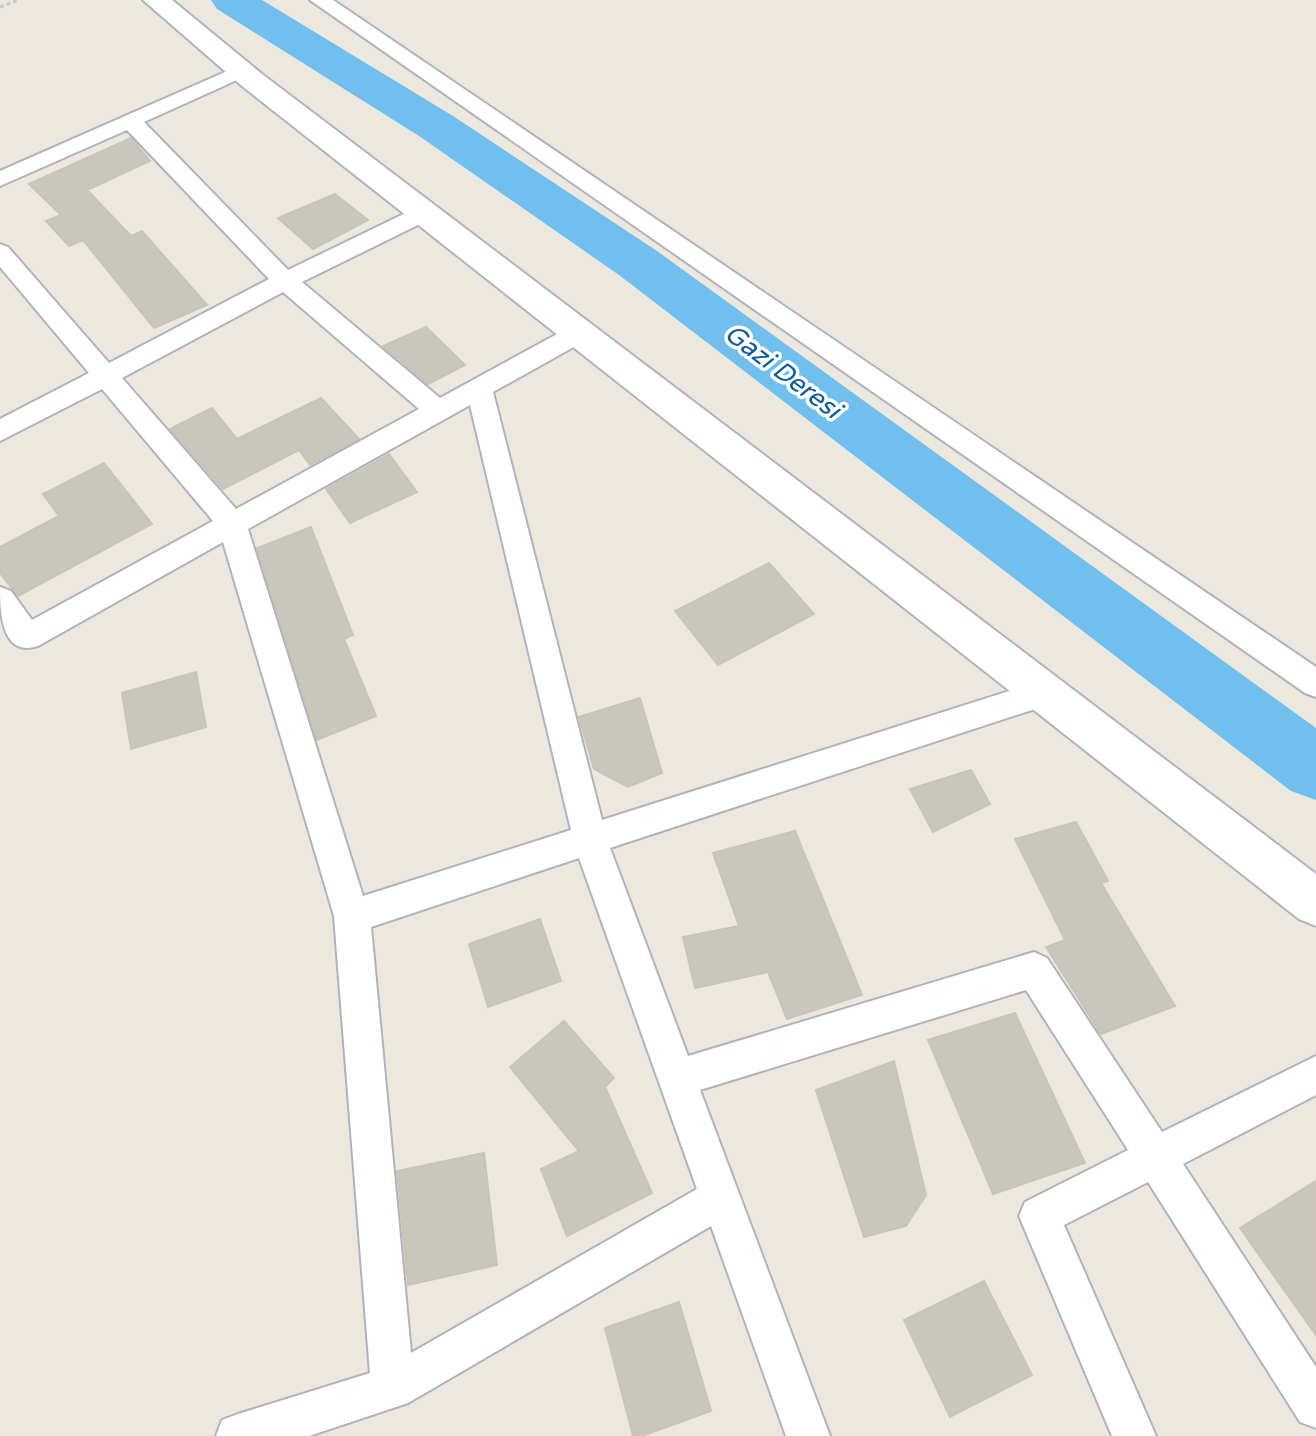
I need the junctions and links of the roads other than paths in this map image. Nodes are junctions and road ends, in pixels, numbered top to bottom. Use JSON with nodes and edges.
{"nodes":[{"id":1,"x":156,"y":0,"type":"edge"},
{"id":2,"x":320,"y":0,"type":"edge"},
{"id":3,"x":241,"y":71,"type":"junction"},
{"id":4,"x":131,"y":121,"type":"junction"},
{"id":5,"x":0,"y":179,"type":"edge"},
{"id":6,"x":424,"y":213,"type":"junction"},
{"id":7,"x":0,"y":252,"type":"edge"},
{"id":8,"x":285,"y":281,"type":"junction"},
{"id":9,"x":579,"y":333,"type":"junction"},
{"id":10,"x":105,"y":376,"type":"junction"},
{"id":11,"x":479,"y":388,"type":"junction"},
{"id":12,"x":438,"y":411,"type":"junction"},
{"id":13,"x":0,"y":431,"type":"edge"},
{"id":14,"x":232,"y":524,"type":"junction"},
{"id":15,"x":0,"y":599,"type":"edge"},
{"id":16,"x":1316,"y":684,"type":"edge"},
{"id":17,"x":1044,"y":693,"type":"junction"},
{"id":18,"x":590,"y":839,"type":"junction"},
{"id":19,"x":1316,"y":903,"type":"edge"},
{"id":20,"x":352,"y":916,"type":"junction"},
{"id":21,"x":1316,"y":1075,"type":"edge"},
{"id":22,"x":678,"y":1078,"type":"junction"},
{"id":23,"x":1154,"y":1157,"type":"junction"},
{"id":24,"x":722,"y":1197,"type":"junction"},
{"id":25,"x":393,"y":1388,"type":"junction"},
{"id":26,"x":1316,"y":1406,"type":"edge"},
{"id":27,"x":238,"y":1436,"type":"edge"},
{"id":28,"x":808,"y":1436,"type":"edge"},
{"id":29,"x":1134,"y":1436,"type":"edge"}],
"edges":[{"from":1,"to":3,"type":"main road"},
{"from":2,"to":16,"type":"street"},
{"from":3,"to":4,"type":"street"},
{"from":3,"to":6,"type":"main road"},
{"from":4,"to":5,"type":"street"},
{"from":4,"to":8,"type":"street"},
{"from":6,"to":8,"type":"street"},
{"from":6,"to":9,"type":"main road"},
{"from":7,"to":10,"type":"street"},
{"from":8,"to":10,"type":"street"},
{"from":8,"to":12,"type":"street"},
{"from":9,"to":11,"type":"street"},
{"from":9,"to":17,"type":"main road"},
{"from":10,"to":13,"type":"street"},
{"from":10,"to":14,"type":"street"},
{"from":11,"to":12,"type":"street"},
{"from":11,"to":18,"type":"street"},
{"from":12,"to":14,"type":"street"},
{"from":14,"to":15,"type":"street"},
{"from":14,"to":20,"type":"street"},
{"from":17,"to":18,"type":"street"},
{"from":17,"to":19,"type":"main road"},
{"from":18,"to":20,"type":"street"},
{"from":18,"to":22,"type":"street"},
{"from":20,"to":25,"type":"street"},
{"from":21,"to":23,"type":"street"},
{"from":22,"to":23,"type":"street"},
{"from":22,"to":24,"type":"street"},
{"from":23,"to":26,"type":"street"},
{"from":23,"to":29,"type":"street"},
{"from":24,"to":25,"type":"street"},
{"from":24,"to":28,"type":"street"},
{"from":25,"to":27,"type":"street"}]}
